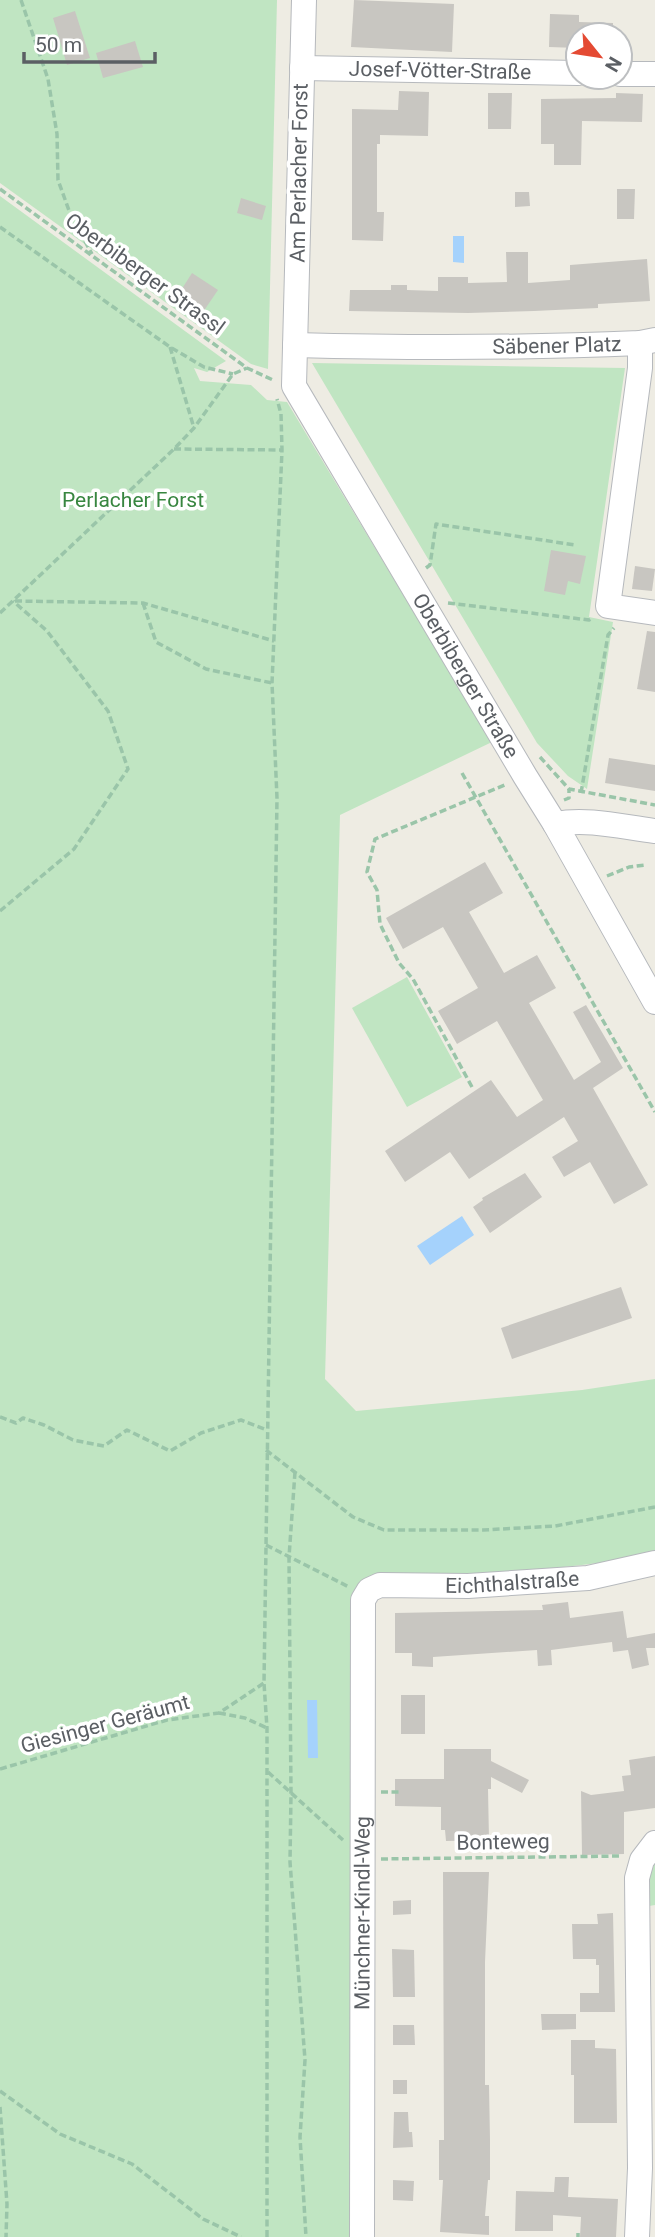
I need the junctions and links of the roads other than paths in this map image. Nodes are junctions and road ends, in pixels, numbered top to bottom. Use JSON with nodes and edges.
{"nodes":[{"id":1,"x":304,"y":0,"type":"edge"},
{"id":2,"x":302,"y":68,"type":"junction"},
{"id":3,"x":564,"y":73,"type":"edge"},
{"id":4,"x":634,"y":74,"type":"edge"},
{"id":5,"x":655,"y":74,"type":"edge"},
{"id":6,"x":648,"y":342,"type":"edge"},
{"id":7,"x":295,"y":345,"type":"junction"},
{"id":8,"x":655,"y":613,"type":"edge"},
{"id":9,"x":555,"y":824,"type":"junction"},
{"id":10,"x":655,"y":831,"type":"edge"},
{"id":11,"x":655,"y":1002,"type":"edge"},
{"id":12,"x":655,"y":1563,"type":"edge"},
{"id":13,"x":368,"y":1593,"type":"joint"},
{"id":14,"x":648,"y":1851,"type":"edge"},
{"id":15,"x":362,"y":2237,"type":"edge"},
{"id":16,"x":637,"y":2237,"type":"edge"}],
"edges":[{"from":1,"to":2,"type":"street","name":"Am Perlacher Forst"},
{"from":2,"to":3,"type":"street","name":"Josef-Vötter-Straße"},
{"from":2,"to":7,"type":"street","name":"Am Perlacher Forst"},
{"from":4,"to":5,"type":"street"},
{"from":6,"to":7,"type":"street","name":"Säbener Platz"},
{"from":6,"to":8,"type":"street","name":"Säbener Platz"},
{"from":7,"to":9,"type":"street","name":"Oberbiberger Straße"},
{"from":9,"to":10,"type":"street"},
{"from":9,"to":11,"type":"street","name":"Oberbiberger Straße"},
{"from":12,"to":13,"type":"street","name":"Eichthalstraße"},
{"from":13,"to":15,"type":"street","name":"Münchner-Kindl-Weg"},
{"from":14,"to":16,"type":"street"}]}
